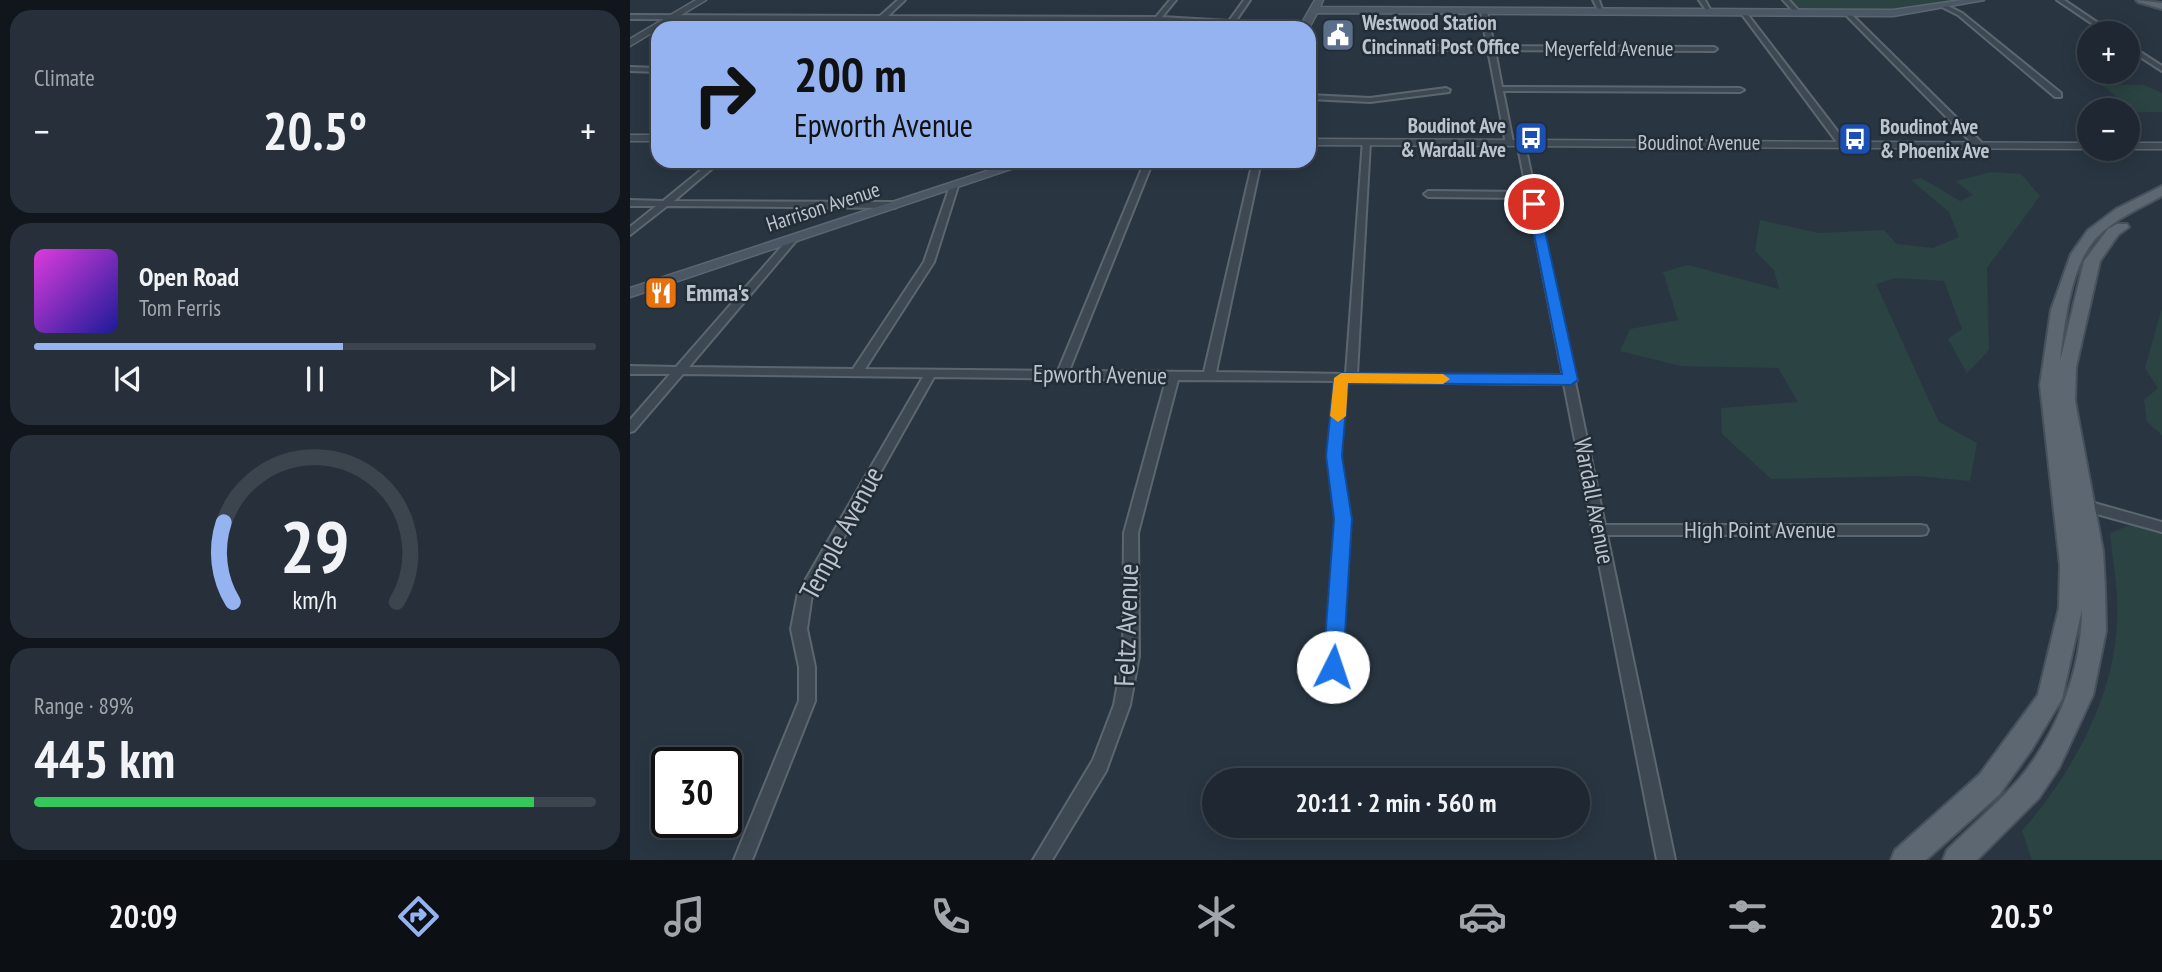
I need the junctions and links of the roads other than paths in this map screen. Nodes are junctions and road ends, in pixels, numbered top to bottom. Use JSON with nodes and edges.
{"nodes":[{"id":1,"x":702,"y":0,"type":"edge"},
{"id":2,"x":902,"y":0,"type":"edge"},
{"id":3,"x":1173,"y":0,"type":"edge"},
{"id":4,"x":1247,"y":0,"type":"edge"},
{"id":5,"x":1596,"y":0,"type":"edge"},
{"id":6,"x":1702,"y":0,"type":"edge"},
{"id":7,"x":1786,"y":0,"type":"edge"},
{"id":8,"x":1980,"y":0,"type":"edge"},
{"id":9,"x":2060,"y":0,"type":"edge"},
{"id":10,"x":2141,"y":0,"type":"edge"},
{"id":11,"x":1316,"y":5,"type":"edge"},
{"id":12,"x":1944,"y":6,"type":"junction"},
{"id":13,"x":2162,"y":6,"type":"edge"},
{"id":14,"x":1484,"y":10,"type":"junction"},
{"id":15,"x":1601,"y":11,"type":"junction"},
{"id":16,"x":1710,"y":12,"type":"junction"},
{"id":17,"x":1743,"y":12,"type":"junction"},
{"id":18,"x":1797,"y":12,"type":"junction"},
{"id":19,"x":1847,"y":13,"type":"junction"},
{"id":20,"x":630,"y":17,"type":"edge"},
{"id":21,"x":670,"y":17,"type":"junction"},
{"id":22,"x":860,"y":18,"type":"junction"},
{"id":23,"x":882,"y":18,"type":"junction"},
{"id":24,"x":1042,"y":19,"type":"joint"},
{"id":25,"x":1157,"y":19,"type":"junction"},
{"id":26,"x":664,"y":21,"type":"edge"},
{"id":27,"x":856,"y":21,"type":"edge"},
{"id":28,"x":1178,"y":21,"type":"edge"},
{"id":29,"x":1232,"y":21,"type":"edge"},
{"id":30,"x":1308,"y":21,"type":"edge"},
{"id":31,"x":2092,"y":21,"type":"edge"},
{"id":32,"x":651,"y":29,"type":"edge"},
{"id":33,"x":630,"y":43,"type":"edge"},
{"id":34,"x":1379,"y":48,"type":"dead end"},
{"id":35,"x":1491,"y":49,"type":"junction"},
{"id":36,"x":1714,"y":49,"type":"dead end"},
{"id":37,"x":2140,"y":54,"type":"edge"},
{"id":38,"x":630,"y":69,"type":"edge"},
{"id":39,"x":651,"y":69,"type":"edge"},
{"id":40,"x":2162,"y":69,"type":"edge"},
{"id":41,"x":1499,"y":89,"type":"junction"},
{"id":42,"x":1446,"y":90,"type":"dead end"},
{"id":43,"x":1740,"y":90,"type":"dead end"},
{"id":44,"x":2058,"y":95,"type":"dead end"},
{"id":45,"x":1316,"y":97,"type":"edge"},
{"id":46,"x":630,"y":138,"type":"edge"},
{"id":47,"x":651,"y":138,"type":"edge"},
{"id":48,"x":1316,"y":142,"type":"edge"},
{"id":49,"x":1366,"y":142,"type":"junction"},
{"id":50,"x":1515,"y":142,"type":"junction"},
{"id":51,"x":1842,"y":143,"type":"junction"},
{"id":52,"x":1978,"y":144,"type":"junction"},
{"id":53,"x":2077,"y":146,"type":"edge"},
{"id":54,"x":2140,"y":146,"type":"edge"},
{"id":55,"x":2162,"y":146,"type":"edge"},
{"id":56,"x":709,"y":168,"type":"edge"},
{"id":57,"x":1008,"y":168,"type":"edge"},
{"id":58,"x":1146,"y":168,"type":"edge"},
{"id":59,"x":1255,"y":168,"type":"edge"},
{"id":60,"x":954,"y":186,"type":"junction"},
{"id":61,"x":1428,"y":194,"type":"dead end"},
{"id":62,"x":1532,"y":195,"type":"junction"},
{"id":63,"x":2155,"y":201,"type":"edge"},
{"id":64,"x":630,"y":204,"type":"edge"},
{"id":65,"x":665,"y":204,"type":"junction"},
{"id":66,"x":895,"y":205,"type":"junction"},
{"id":67,"x":630,"y":232,"type":"edge"},
{"id":68,"x":792,"y":240,"type":"junction"},
{"id":69,"x":630,"y":293,"type":"edge"},
{"id":70,"x":630,"y":370,"type":"edge"},
{"id":71,"x":681,"y":371,"type":"junction"},
{"id":72,"x":856,"y":373,"type":"junction"},
{"id":73,"x":930,"y":374,"type":"junction"},
{"id":74,"x":1062,"y":375,"type":"junction"},
{"id":75,"x":1173,"y":376,"type":"junction"},
{"id":76,"x":1209,"y":377,"type":"junction"},
{"id":77,"x":1346,"y":378,"type":"junction"},
{"id":78,"x":1571,"y":380,"type":"junction"},
{"id":79,"x":630,"y":428,"type":"edge"},
{"id":80,"x":2073,"y":503,"type":"junction"},
{"id":81,"x":2162,"y":527,"type":"edge"},
{"id":82,"x":1600,"y":530,"type":"junction"},
{"id":83,"x":1921,"y":530,"type":"dead end"},
{"id":84,"x":1333,"y":667,"type":"dead end"},
{"id":85,"x":743,"y":860,"type":"edge"},
{"id":86,"x":1042,"y":860,"type":"edge"},
{"id":87,"x":1666,"y":860,"type":"edge"},
{"id":88,"x":1905,"y":860,"type":"edge"},
{"id":89,"x":1957,"y":860,"type":"edge"}],
"edges":[{"from":1,"to":21,"type":"street"},
{"from":2,"to":23,"type":"street"},
{"from":3,"to":25,"type":"street"},
{"from":4,"to":29,"type":"street"},
{"from":5,"to":15,"type":"street"},
{"from":6,"to":16,"type":"street"},
{"from":7,"to":18,"type":"street"},
{"from":8,"to":12,"type":"main road"},
{"from":9,"to":31,"type":"street"},
{"from":10,"to":13,"type":"main road"},
{"from":11,"to":14,"type":"main road"},
{"from":11,"to":30,"type":"main road"},
{"from":12,"to":19,"type":"main road"},
{"from":12,"to":44,"type":"street"},
{"from":14,"to":15,"type":"main road"},
{"from":14,"to":35,"type":"street","name":"Wardall Avenue"},
{"from":15,"to":16,"type":"main road"},
{"from":16,"to":17,"type":"main road"},
{"from":17,"to":18,"type":"main road"},
{"from":17,"to":51,"type":"street"},
{"from":18,"to":19,"type":"main road"},
{"from":19,"to":52,"type":"street"},
{"from":20,"to":21,"type":"street"},
{"from":21,"to":22,"type":"street"},
{"from":21,"to":26,"type":"street"},
{"from":22,"to":23,"type":"street"},
{"from":22,"to":27,"type":"street"},
{"from":23,"to":24,"type":"street"},
{"from":24,"to":25,"type":"street"},
{"from":25,"to":28,"type":"street"},
{"from":32,"to":33,"type":"street"},
{"from":34,"to":35,"type":"street","name":"Meyerfeld Avenue"},
{"from":35,"to":36,"type":"street","name":"Meyerfeld Avenue"},
{"from":35,"to":41,"type":"street","name":"Wardall Avenue"},
{"from":37,"to":40,"type":"street"},
{"from":38,"to":39,"type":"street"},
{"from":41,"to":43,"type":"street"},
{"from":41,"to":50,"type":"street","name":"Wardall Avenue"},
{"from":42,"to":45,"type":"street"},
{"from":46,"to":47,"type":"street"},
{"from":48,"to":49,"type":"street","name":"Boudinot Avenue"},
{"from":49,"to":50,"type":"street","name":"Boudinot Avenue"},
{"from":49,"to":77,"type":"street"},
{"from":50,"to":51,"type":"street","name":"Boudinot Avenue"},
{"from":50,"to":62,"type":"street","name":"Wardall Avenue"},
{"from":51,"to":52,"type":"street","name":"Boudinot Avenue"},
{"from":52,"to":53,"type":"street","name":"Boudinot Avenue"},
{"from":54,"to":55,"type":"street"},
{"from":56,"to":65,"type":"street"},
{"from":57,"to":60,"type":"main road","name":"Harrison Avenue"},
{"from":58,"to":74,"type":"street"},
{"from":59,"to":76,"type":"street"},
{"from":60,"to":66,"type":"main road","name":"Harrison Avenue"},
{"from":60,"to":72,"type":"street"},
{"from":61,"to":62,"type":"street"},
{"from":62,"to":78,"type":"street","name":"Wardall Avenue"},
{"from":63,"to":80,"type":"main road"},
{"from":64,"to":65,"type":"street"},
{"from":65,"to":66,"type":"street"},
{"from":65,"to":67,"type":"street"},
{"from":66,"to":68,"type":"main road","name":"Harrison Avenue"},
{"from":68,"to":69,"type":"main road","name":"Harrison Avenue"},
{"from":68,"to":71,"type":"street"},
{"from":70,"to":71,"type":"street","name":"Epworth Avenue"},
{"from":71,"to":72,"type":"street","name":"Epworth Avenue"},
{"from":71,"to":79,"type":"street"},
{"from":72,"to":73,"type":"street","name":"Epworth Avenue"},
{"from":73,"to":74,"type":"street","name":"Epworth Avenue"},
{"from":73,"to":85,"type":"street","name":"Temple Avenue"},
{"from":74,"to":75,"type":"street","name":"Epworth Avenue"},
{"from":75,"to":76,"type":"street","name":"Epworth Avenue"},
{"from":75,"to":86,"type":"street","name":"Feltz Avenue"},
{"from":76,"to":77,"type":"street","name":"Epworth Avenue"},
{"from":77,"to":78,"type":"street","name":"Epworth Avenue"},
{"from":77,"to":84,"type":"street"},
{"from":78,"to":82,"type":"street","name":"Wardall Avenue"},
{"from":80,"to":81,"type":"street"},
{"from":80,"to":88,"type":"main road"},
{"from":80,"to":89,"type":"main road"},
{"from":82,"to":83,"type":"street","name":"High Point Avenue"},
{"from":82,"to":87,"type":"street","name":"Wardall Avenue"}]}
